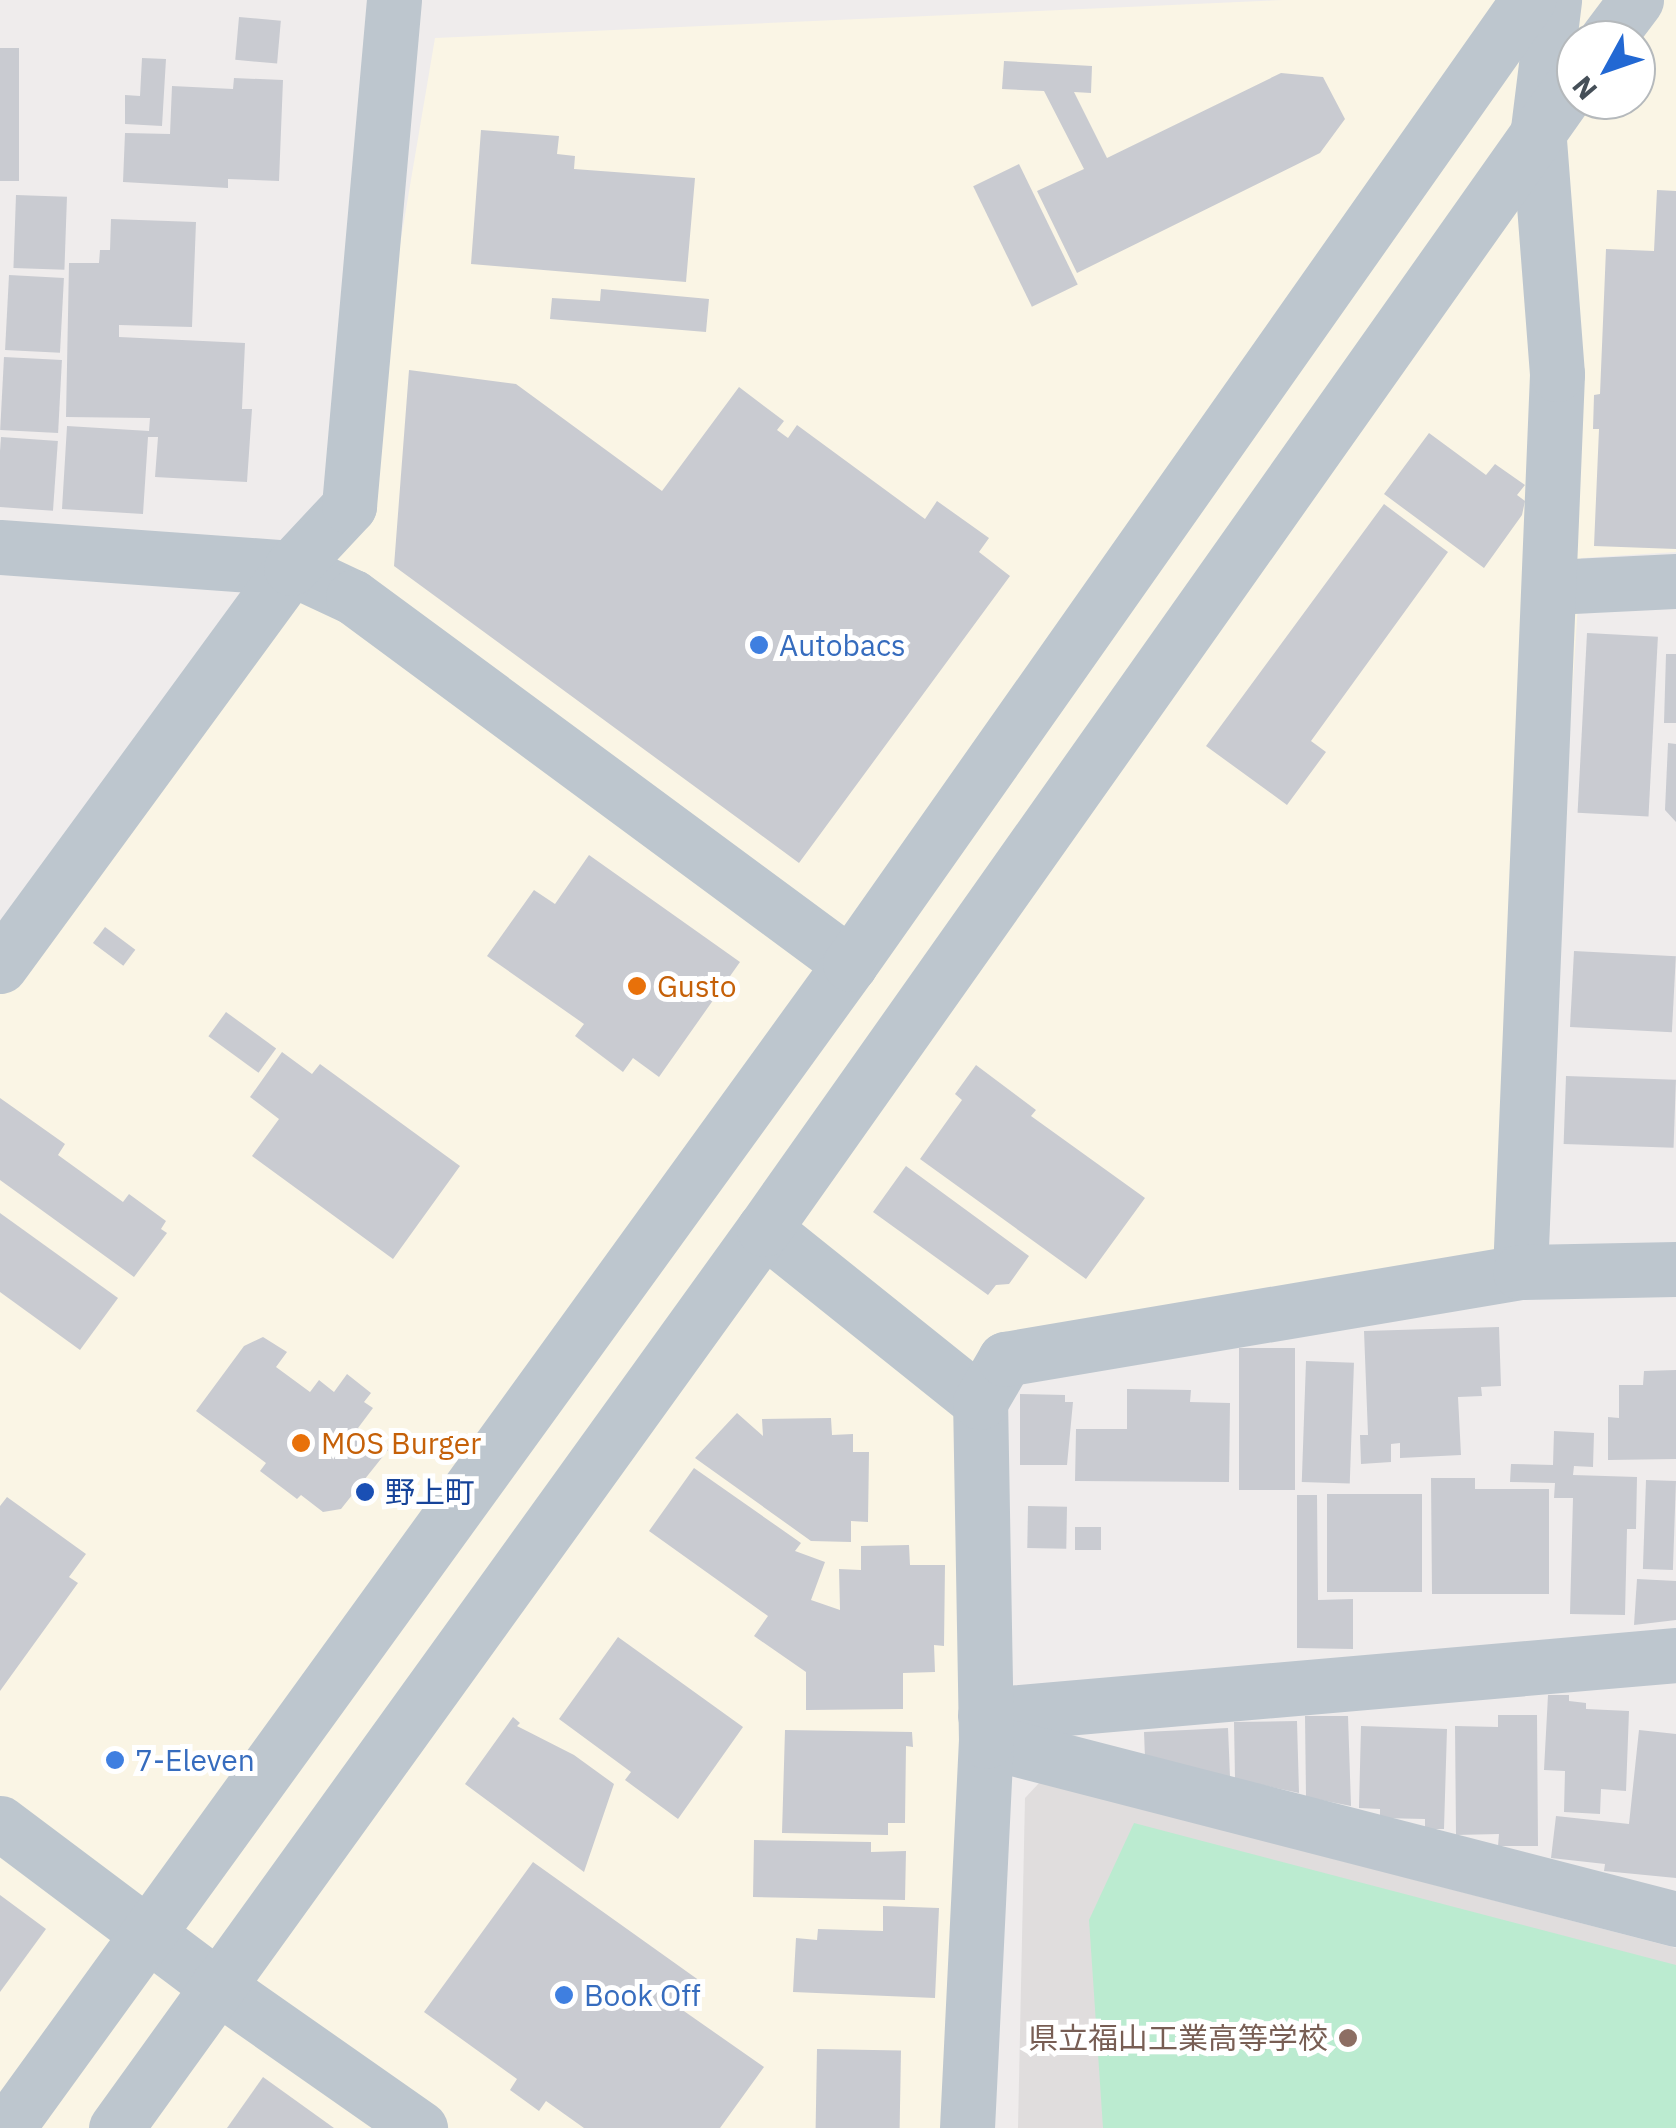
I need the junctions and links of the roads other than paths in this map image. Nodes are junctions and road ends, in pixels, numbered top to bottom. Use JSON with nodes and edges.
{"nodes":[{"id":1,"x":394,"y":0,"type":"edge"},
{"id":2,"x":1528,"y":0,"type":"edge"},
{"id":3,"x":1554,"y":0,"type":"edge"},
{"id":4,"x":1556,"y":105,"type":"edge"},
{"id":5,"x":1538,"y":129,"type":"junction"},
{"id":6,"x":0,"y":547,"type":"edge"},
{"id":7,"x":292,"y":568,"type":"junction"},
{"id":8,"x":1676,"y":581,"type":"edge"},
{"id":9,"x":1552,"y":587,"type":"junction"},
{"id":10,"x":850,"y":964,"type":"junction"},
{"id":11,"x":0,"y":966,"type":"edge"},
{"id":12,"x":764,"y":1229,"type":"junction"},
{"id":13,"x":1676,"y":1268,"type":"edge"},
{"id":14,"x":1520,"y":1272,"type":"junction"},
{"id":15,"x":980,"y":1402,"type":"junction"},
{"id":16,"x":1676,"y":1655,"type":"edge"},
{"id":17,"x":986,"y":1728,"type":"junction"},
{"id":18,"x":0,"y":1823,"type":"edge"},
{"id":19,"x":1676,"y":1919,"type":"edge"},
{"id":20,"x":147,"y":1934,"type":"junction"},
{"id":21,"x":217,"y":1986,"type":"junction"},
{"id":22,"x":7,"y":2128,"type":"edge"},
{"id":23,"x":116,"y":2128,"type":"edge"},
{"id":24,"x":420,"y":2128,"type":"edge"},
{"id":25,"x":968,"y":2128,"type":"edge"}],
"edges":[{"from":1,"to":7,"type":"street"},
{"from":2,"to":10,"type":"street"},
{"from":3,"to":5,"type":"street"},
{"from":4,"to":5,"type":"street"},
{"from":5,"to":9,"type":"street"},
{"from":5,"to":12,"type":"street"},
{"from":6,"to":7,"type":"street"},
{"from":7,"to":10,"type":"street"},
{"from":7,"to":11,"type":"street"},
{"from":8,"to":9,"type":"street"},
{"from":9,"to":14,"type":"street"},
{"from":10,"to":20,"type":"street"},
{"from":12,"to":15,"type":"street"},
{"from":12,"to":21,"type":"street"},
{"from":13,"to":14,"type":"street"},
{"from":14,"to":15,"type":"street"},
{"from":15,"to":17,"type":"street"},
{"from":16,"to":17,"type":"street"},
{"from":17,"to":19,"type":"street"},
{"from":17,"to":25,"type":"street"},
{"from":18,"to":20,"type":"street"},
{"from":20,"to":21,"type":"street"},
{"from":20,"to":22,"type":"street"},
{"from":21,"to":23,"type":"street"},
{"from":21,"to":24,"type":"street"}]}
